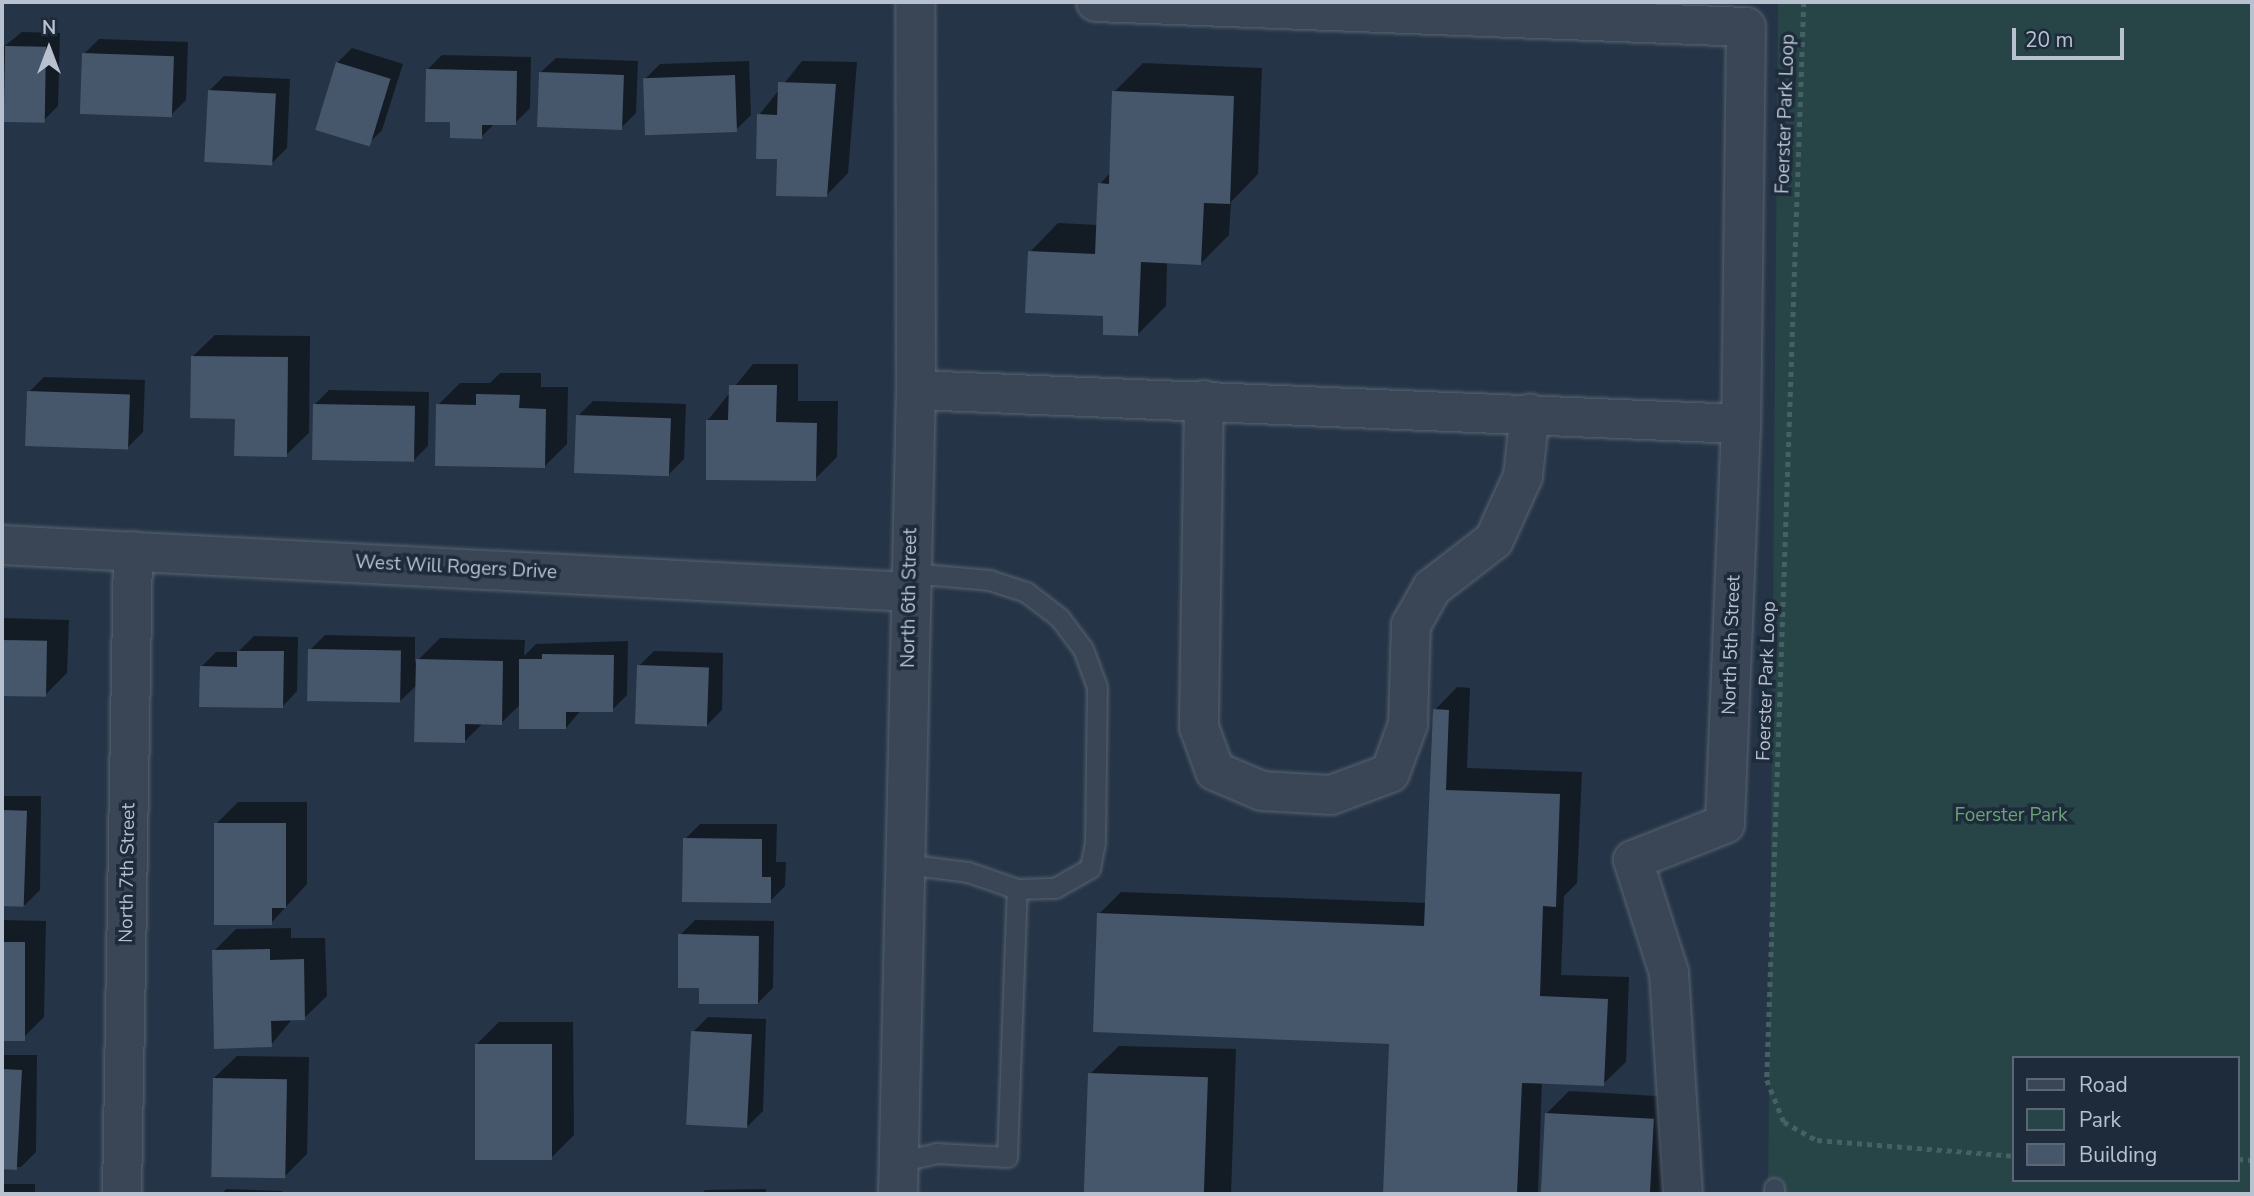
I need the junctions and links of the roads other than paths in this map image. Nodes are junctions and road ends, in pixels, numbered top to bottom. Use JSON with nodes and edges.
{"nodes":[{"id":1,"x":915,"y":2,"type":"edge"},
{"id":2,"x":1096,"y":2,"type":"edge"},
{"id":3,"x":916,"y":390,"type":"junction"},
{"id":4,"x":1204,"y":400,"type":"junction"},
{"id":5,"x":1530,"y":413,"type":"junction"},
{"id":6,"x":1741,"y":424,"type":"junction"},
{"id":7,"x":2,"y":545,"type":"edge"},
{"id":8,"x":133,"y":551,"type":"junction"},
{"id":9,"x":910,"y":582,"type":"junction"},
{"id":10,"x":904,"y":863,"type":"junction"},
{"id":11,"x":1017,"y":889,"type":"junction"},
{"id":12,"x":898,"y":1178,"type":"edge"},
{"id":13,"x":122,"y":1194,"type":"edge"},
{"id":14,"x":1683,"y":1194,"type":"edge"}],
"edges":[{"from":1,"to":3,"type":"street","name":"North 6th Street"},
{"from":2,"to":6,"type":"street","name":"North 5th Street"},
{"from":3,"to":4,"type":"street"},
{"from":3,"to":9,"type":"street","name":"North 6th Street"},
{"from":4,"to":5,"type":"street"},
{"from":4,"to":5,"type":"street"},
{"from":5,"to":6,"type":"street"},
{"from":6,"to":14,"type":"street","name":"North 5th Street"},
{"from":7,"to":8,"type":"street","name":"West Will Rogers Drive"},
{"from":8,"to":9,"type":"street","name":"West Will Rogers Drive"},
{"from":8,"to":13,"type":"street","name":"North 7th Street"},
{"from":9,"to":10,"type":"street","name":"North 6th Street"},
{"from":9,"to":11,"type":"lane"},
{"from":10,"to":11,"type":"lane"},
{"from":10,"to":12,"type":"street","name":"North 6th Street"},
{"from":11,"to":12,"type":"lane"}]}
